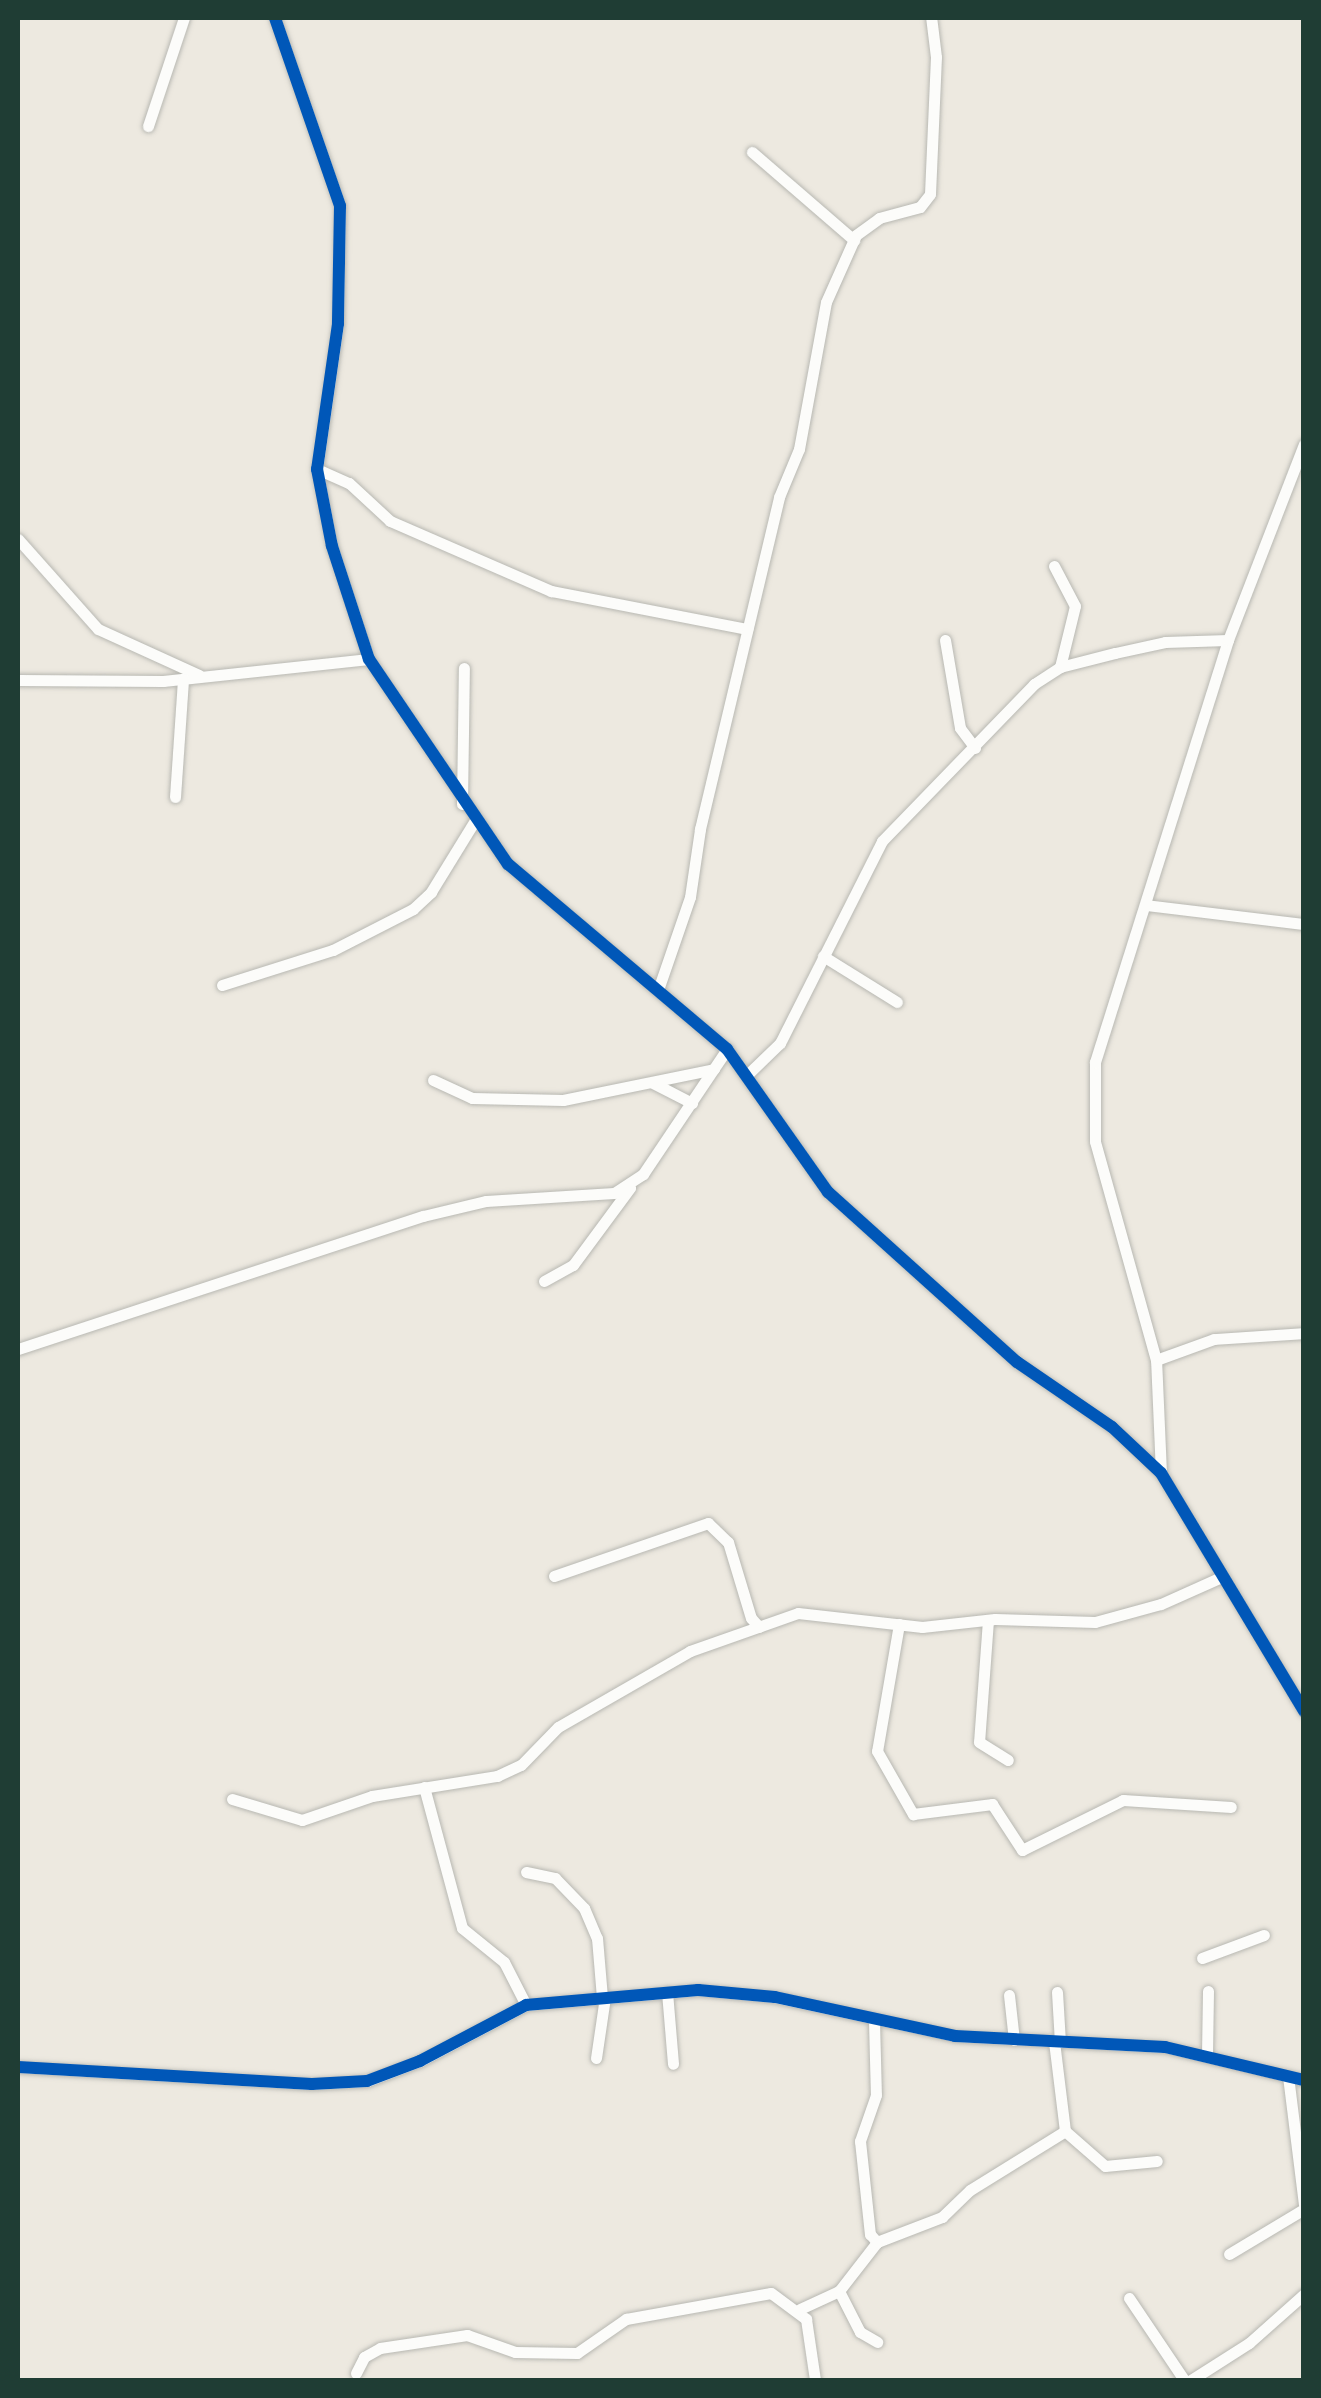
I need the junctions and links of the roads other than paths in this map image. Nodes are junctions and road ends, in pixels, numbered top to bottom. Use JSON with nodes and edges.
{"nodes":[{"id":1,"x":184,"y":18,"type":"edge"},
{"id":2,"x":275,"y":18,"type":"edge"},
{"id":3,"x":931,"y":18,"type":"edge"},
{"id":4,"x":148,"y":126,"type":"dead end"},
{"id":5,"x":752,"y":152,"type":"dead end"},
{"id":6,"x":854,"y":240,"type":"junction"},
{"id":7,"x":1304,"y":444,"type":"edge"},
{"id":8,"x":317,"y":469,"type":"junction"},
{"id":9,"x":18,"y":539,"type":"edge"},
{"id":10,"x":1054,"y":566,"type":"dead end"},
{"id":11,"x":747,"y":629,"type":"junction"},
{"id":12,"x":945,"y":640,"type":"dead end"},
{"id":13,"x":1228,"y":640,"type":"junction"},
{"id":14,"x":369,"y":659,"type":"junction"},
{"id":15,"x":1060,"y":667,"type":"junction"},
{"id":16,"x":464,"y":668,"type":"dead end"},
{"id":17,"x":204,"y":677,"type":"junction"},
{"id":18,"x":183,"y":679,"type":"junction"},
{"id":19,"x":18,"y":680,"type":"edge"},
{"id":20,"x":975,"y":748,"type":"junction"},
{"id":21,"x":175,"y":797,"type":"dead end"},
{"id":22,"x":462,"y":804,"type":"junction"},
{"id":23,"x":474,"y":822,"type":"junction"},
{"id":24,"x":1146,"y":905,"type":"junction"},
{"id":25,"x":1304,"y":924,"type":"edge"},
{"id":26,"x":823,"y":956,"type":"junction"},
{"id":27,"x":222,"y":984,"type":"dead end"},
{"id":28,"x":660,"y":987,"type":"junction"},
{"id":29,"x":897,"y":1002,"type":"dead end"},
{"id":30,"x":727,"y":1049,"type":"junction"},
{"id":31,"x":714,"y":1069,"type":"junction"},
{"id":32,"x":749,"y":1073,"type":"junction"},
{"id":33,"x":433,"y":1080,"type":"dead end"},
{"id":34,"x":654,"y":1082,"type":"junction"},
{"id":35,"x":692,"y":1103,"type":"junction"},
{"id":36,"x":632,"y":1184,"type":"junction"},
{"id":37,"x":544,"y":1281,"type":"dead end"},
{"id":38,"x":1304,"y":1334,"type":"edge"},
{"id":39,"x":18,"y":1349,"type":"edge"},
{"id":40,"x":1156,"y":1360,"type":"junction"},
{"id":41,"x":1162,"y":1474,"type":"junction"},
{"id":42,"x":554,"y":1576,"type":"dead end"},
{"id":43,"x":1220,"y":1578,"type":"junction"},
{"id":44,"x":988,"y":1620,"type":"junction"},
{"id":45,"x":898,"y":1624,"type":"junction"},
{"id":46,"x":759,"y":1626,"type":"junction"},
{"id":47,"x":1304,"y":1712,"type":"edge"},
{"id":48,"x":1008,"y":1760,"type":"dead end"},
{"id":49,"x":424,"y":1787,"type":"junction"},
{"id":50,"x":232,"y":1799,"type":"dead end"},
{"id":51,"x":1230,"y":1807,"type":"dead end"},
{"id":52,"x":526,"y":1872,"type":"dead end"},
{"id":53,"x":1264,"y":1934,"type":"dead end"},
{"id":54,"x":1202,"y":1958,"type":"dead end"},
{"id":55,"x":1208,"y":1991,"type":"dead end"},
{"id":56,"x":667,"y":1992,"type":"junction"},
{"id":57,"x":1057,"y":1992,"type":"dead end"},
{"id":58,"x":1008,"y":1995,"type":"dead end"},
{"id":59,"x":604,"y":1997,"type":"junction"},
{"id":60,"x":526,"y":2005,"type":"junction"},
{"id":61,"x":874,"y":2021,"type":"junction"},
{"id":62,"x":1014,"y":2040,"type":"junction"},
{"id":63,"x":1057,"y":2042,"type":"junction"},
{"id":64,"x":1207,"y":2056,"type":"junction"},
{"id":65,"x":596,"y":2058,"type":"dead end"},
{"id":66,"x":673,"y":2064,"type":"dead end"},
{"id":67,"x":18,"y":2067,"type":"edge"},
{"id":68,"x":1288,"y":2076,"type":"junction"},
{"id":69,"x":1304,"y":2080,"type":"edge"},
{"id":70,"x":1065,"y":2130,"type":"junction"},
{"id":71,"x":1157,"y":2161,"type":"dead end"},
{"id":72,"x":1304,"y":2206,"type":"edge"},
{"id":73,"x":877,"y":2242,"type":"junction"},
{"id":74,"x":1229,"y":2254,"type":"dead end"},
{"id":75,"x":838,"y":2291,"type":"junction"},
{"id":76,"x":1304,"y":2294,"type":"edge"},
{"id":77,"x":1129,"y":2298,"type":"dead end"},
{"id":78,"x":800,"y":2309,"type":"junction"},
{"id":79,"x":877,"y":2342,"type":"dead end"},
{"id":80,"x":356,"y":2373,"type":"dead end"},
{"id":81,"x":815,"y":2380,"type":"edge"},
{"id":82,"x":1187,"y":2380,"type":"edge"}],
"edges":[{"from":1,"to":4,"type":"street"},
{"from":2,"to":8,"type":"street"},
{"from":3,"to":6,"type":"street"},
{"from":5,"to":6,"type":"street"},
{"from":6,"to":11,"type":"street"},
{"from":7,"to":13,"type":"street"},
{"from":8,"to":11,"type":"street"},
{"from":8,"to":14,"type":"street"},
{"from":9,"to":17,"type":"street"},
{"from":10,"to":15,"type":"street"},
{"from":11,"to":28,"type":"street"},
{"from":12,"to":20,"type":"street"},
{"from":13,"to":15,"type":"street"},
{"from":13,"to":24,"type":"street"},
{"from":14,"to":17,"type":"street"},
{"from":14,"to":22,"type":"street"},
{"from":15,"to":20,"type":"street"},
{"from":16,"to":22,"type":"street"},
{"from":17,"to":18,"type":"street"},
{"from":18,"to":19,"type":"street"},
{"from":18,"to":21,"type":"street"},
{"from":20,"to":26,"type":"street"},
{"from":22,"to":23,"type":"street"},
{"from":23,"to":27,"type":"street"},
{"from":23,"to":28,"type":"street"},
{"from":24,"to":25,"type":"street"},
{"from":24,"to":40,"type":"street"},
{"from":26,"to":29,"type":"street"},
{"from":26,"to":32,"type":"street"},
{"from":28,"to":30,"type":"street"},
{"from":30,"to":31,"type":"street"},
{"from":30,"to":32,"type":"street"},
{"from":31,"to":34,"type":"street"},
{"from":31,"to":35,"type":"street"},
{"from":32,"to":41,"type":"street"},
{"from":33,"to":34,"type":"street"},
{"from":34,"to":35,"type":"street"},
{"from":35,"to":36,"type":"street"},
{"from":36,"to":37,"type":"street"},
{"from":36,"to":39,"type":"street"},
{"from":38,"to":40,"type":"street"},
{"from":40,"to":41,"type":"street"},
{"from":41,"to":43,"type":"street"},
{"from":42,"to":46,"type":"street"},
{"from":43,"to":44,"type":"street"},
{"from":43,"to":47,"type":"street"},
{"from":44,"to":45,"type":"street"},
{"from":44,"to":48,"type":"street"},
{"from":45,"to":46,"type":"street"},
{"from":45,"to":51,"type":"street"},
{"from":46,"to":49,"type":"street"},
{"from":49,"to":50,"type":"street"},
{"from":49,"to":60,"type":"street"},
{"from":52,"to":59,"type":"street"},
{"from":53,"to":54,"type":"street"},
{"from":55,"to":64,"type":"street"},
{"from":56,"to":59,"type":"street"},
{"from":56,"to":61,"type":"street"},
{"from":56,"to":66,"type":"street"},
{"from":57,"to":63,"type":"street"},
{"from":58,"to":62,"type":"street"},
{"from":59,"to":60,"type":"street"},
{"from":59,"to":65,"type":"street"},
{"from":60,"to":67,"type":"street"},
{"from":61,"to":62,"type":"street"},
{"from":61,"to":73,"type":"street"},
{"from":62,"to":63,"type":"street"},
{"from":63,"to":64,"type":"street"},
{"from":63,"to":70,"type":"street"},
{"from":64,"to":68,"type":"street"},
{"from":68,"to":69,"type":"street"},
{"from":68,"to":72,"type":"street"},
{"from":70,"to":71,"type":"street"},
{"from":70,"to":73,"type":"street"},
{"from":72,"to":74,"type":"street"},
{"from":73,"to":75,"type":"street"},
{"from":75,"to":78,"type":"street"},
{"from":75,"to":79,"type":"street"},
{"from":76,"to":82,"type":"street"},
{"from":77,"to":82,"type":"street"},
{"from":78,"to":80,"type":"street"},
{"from":78,"to":81,"type":"street"}]}
